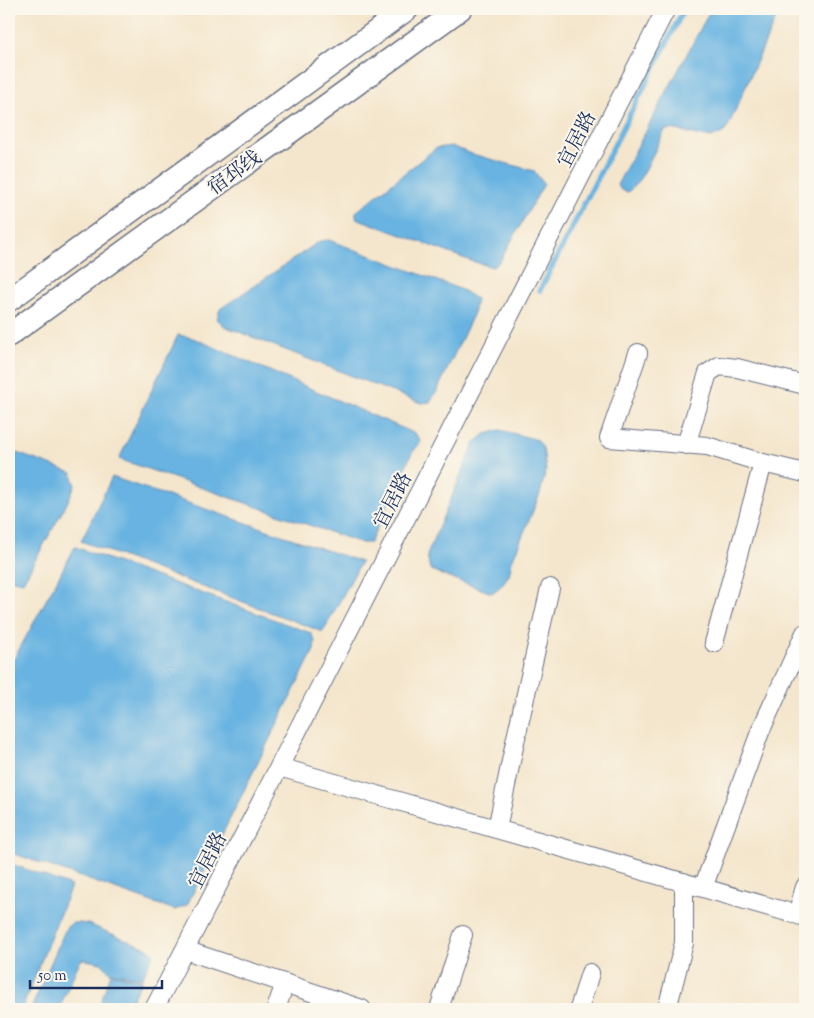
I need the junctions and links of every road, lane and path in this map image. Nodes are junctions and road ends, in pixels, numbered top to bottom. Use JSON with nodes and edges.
{"nodes":[{"id":1,"x":407,"y":9,"type":"edge"},
{"id":2,"x":460,"y":9,"type":"edge"},
{"id":3,"x":666,"y":9,"type":"edge"},
{"id":4,"x":9,"y":300,"type":"edge"},
{"id":5,"x":9,"y":335,"type":"edge"},
{"id":6,"x":638,"y":353,"type":"dead end"},
{"id":7,"x":805,"y":385,"type":"edge"},
{"id":8,"x":686,"y":445,"type":"junction"},
{"id":9,"x":763,"y":463,"type":"junction"},
{"id":10,"x":805,"y":472,"type":"edge"},
{"id":11,"x":550,"y":588,"type":"dead end"},
{"id":12,"x":805,"y":633,"type":"edge"},
{"id":13,"x":714,"y":643,"type":"dead end"},
{"id":14,"x":279,"y":767,"type":"junction"},
{"id":15,"x":497,"y":829,"type":"junction"},
{"id":16,"x":684,"y":882,"type":"junction"},
{"id":17,"x":805,"y":887,"type":"edge"},
{"id":18,"x":703,"y":888,"type":"junction"},
{"id":19,"x":801,"y":915,"type":"edge"},
{"id":20,"x":463,"y":934,"type":"dead end"},
{"id":21,"x":185,"y":950,"type":"junction"},
{"id":22,"x":590,"y":973,"type":"dead end"},
{"id":23,"x":286,"y":983,"type":"junction"},
{"id":24,"x":154,"y":1009,"type":"edge"},
{"id":25,"x":276,"y":1009,"type":"edge"},
{"id":26,"x":362,"y":1009,"type":"edge"},
{"id":27,"x":439,"y":1009,"type":"edge"},
{"id":28,"x":579,"y":1009,"type":"edge"},
{"id":29,"x":667,"y":1009,"type":"edge"}],
"edges":[{"from":1,"to":4,"type":"main road","name":"宿邳线"},
{"from":2,"to":5,"type":"main road","name":"宿邳线"},
{"from":3,"to":14,"type":"street","name":"宜居路"},
{"from":6,"to":8,"type":"street"},
{"from":7,"to":8,"type":"street"},
{"from":8,"to":9,"type":"street"},
{"from":9,"to":10,"type":"street"},
{"from":9,"to":13,"type":"street"},
{"from":11,"to":15,"type":"street"},
{"from":12,"to":18,"type":"street"},
{"from":14,"to":15,"type":"street"},
{"from":14,"to":21,"type":"street","name":"宜居路"},
{"from":15,"to":16,"type":"street"},
{"from":16,"to":18,"type":"street"},
{"from":16,"to":29,"type":"street"},
{"from":17,"to":19,"type":"street"},
{"from":18,"to":19,"type":"street"},
{"from":20,"to":27,"type":"street"},
{"from":21,"to":23,"type":"street"},
{"from":21,"to":24,"type":"street","name":"宜居路"},
{"from":22,"to":28,"type":"street"},
{"from":23,"to":25,"type":"street"},
{"from":23,"to":26,"type":"street"}]}
